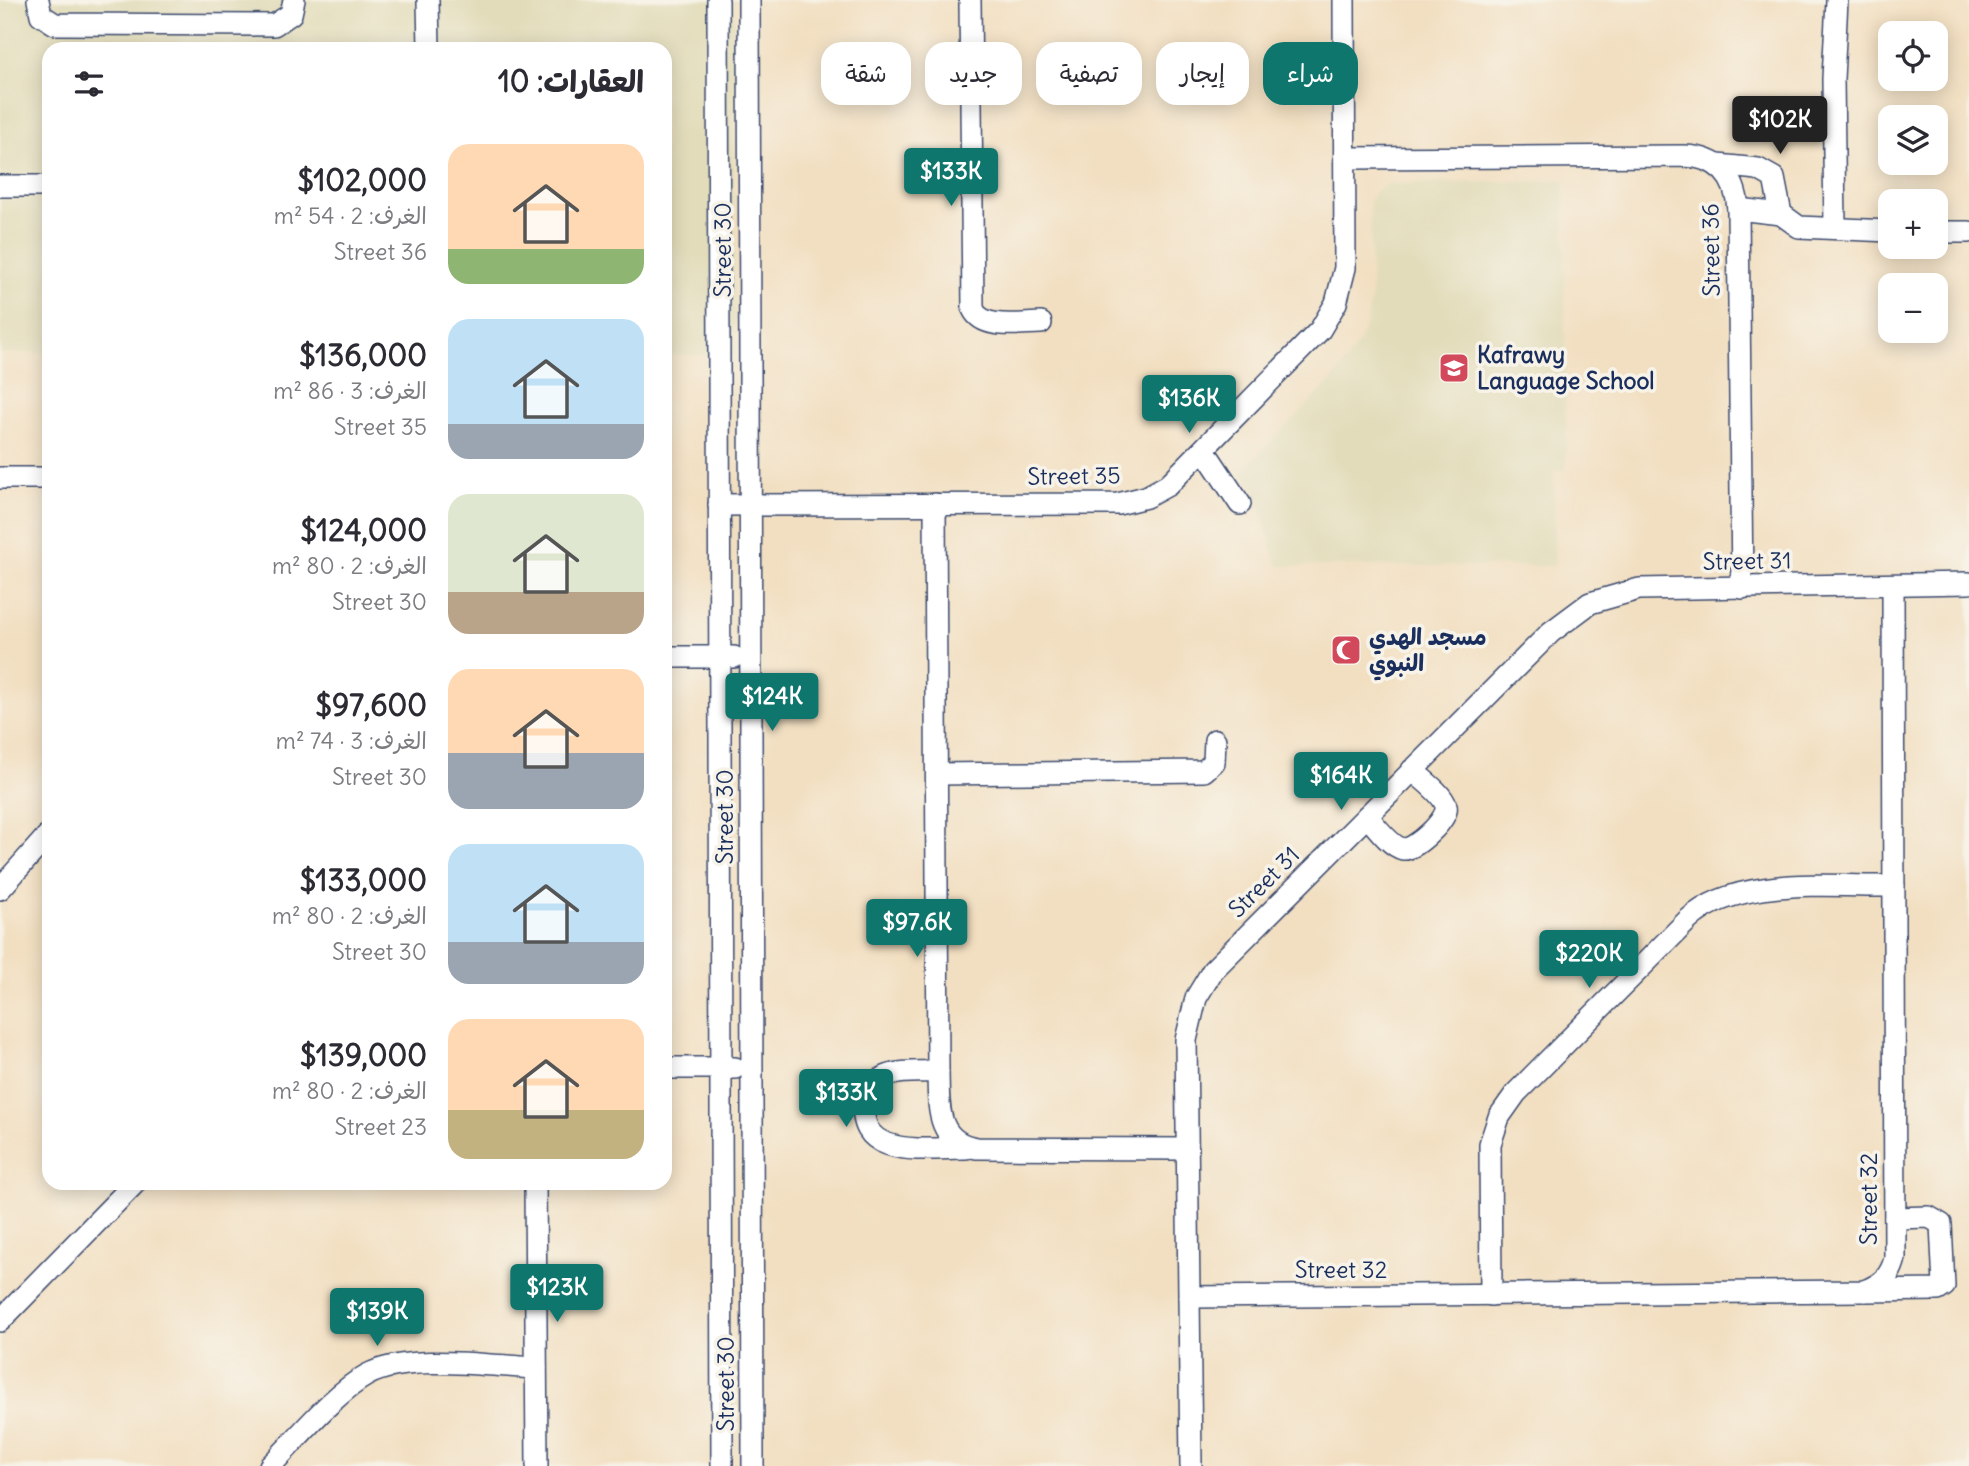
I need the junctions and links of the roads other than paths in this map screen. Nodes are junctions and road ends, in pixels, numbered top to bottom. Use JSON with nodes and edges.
{"nodes":[{"id":1,"x":38,"y":0,"type":"edge"},
{"id":2,"x":294,"y":0,"type":"edge"},
{"id":3,"x":428,"y":0,"type":"edge"},
{"id":4,"x":718,"y":0,"type":"edge"},
{"id":5,"x":749,"y":0,"type":"edge"},
{"id":6,"x":970,"y":0,"type":"edge"},
{"id":7,"x":1344,"y":0,"type":"edge"},
{"id":8,"x":1837,"y":0,"type":"edge"},
{"id":9,"x":429,"y":42,"type":"edge"},
{"id":10,"x":1345,"y":158,"type":"junction"},
{"id":11,"x":1718,"y":165,"type":"junction"},
{"id":12,"x":0,"y":186,"type":"edge"},
{"id":13,"x":42,"y":187,"type":"edge"},
{"id":14,"x":1738,"y":209,"type":"junction"},
{"id":15,"x":1781,"y":214,"type":"junction"},
{"id":16,"x":1835,"y":228,"type":"junction"},
{"id":17,"x":1878,"y":230,"type":"edge"},
{"id":18,"x":1948,"y":232,"type":"edge"},
{"id":19,"x":1969,"y":232,"type":"edge"},
{"id":20,"x":1041,"y":323,"type":"dead end"},
{"id":21,"x":1204,"y":450,"type":"junction"},
{"id":22,"x":0,"y":478,"type":"edge"},
{"id":23,"x":42,"y":478,"type":"edge"},
{"id":24,"x":935,"y":504,"type":"junction"},
{"id":25,"x":1240,"y":504,"type":"dead end"},
{"id":26,"x":719,"y":505,"type":"junction"},
{"id":27,"x":750,"y":505,"type":"junction"},
{"id":28,"x":1969,"y":583,"type":"edge"},
{"id":29,"x":1893,"y":585,"type":"junction"},
{"id":30,"x":1742,"y":588,"type":"junction"},
{"id":31,"x":672,"y":657,"type":"edge"},
{"id":32,"x":720,"y":657,"type":"junction"},
{"id":33,"x":750,"y":657,"type":"junction"},
{"id":34,"x":1215,"y":740,"type":"dead end"},
{"id":35,"x":1412,"y":770,"type":"junction"},
{"id":36,"x":937,"y":774,"type":"junction"},
{"id":37,"x":1367,"y":816,"type":"junction"},
{"id":38,"x":42,"y":845,"type":"edge"},
{"id":39,"x":1894,"y":886,"type":"junction"},
{"id":40,"x":0,"y":889,"type":"edge"},
{"id":41,"x":672,"y":1068,"type":"edge"},
{"id":42,"x":721,"y":1068,"type":"junction"},
{"id":43,"x":751,"y":1068,"type":"junction"},
{"id":44,"x":939,"y":1072,"type":"junction"},
{"id":45,"x":977,"y":1148,"type":"junction"},
{"id":46,"x":1188,"y":1149,"type":"junction"},
{"id":47,"x":128,"y":1190,"type":"edge"},
{"id":48,"x":535,"y":1190,"type":"edge"},
{"id":49,"x":1895,"y":1218,"type":"junction"},
{"id":50,"x":1864,"y":1291,"type":"junction"},
{"id":51,"x":1491,"y":1295,"type":"junction"},
{"id":52,"x":1189,"y":1297,"type":"junction"},
{"id":53,"x":0,"y":1321,"type":"edge"},
{"id":54,"x":536,"y":1368,"type":"junction"},
{"id":55,"x":270,"y":1466,"type":"edge"},
{"id":56,"x":537,"y":1466,"type":"edge"},
{"id":57,"x":722,"y":1466,"type":"edge"},
{"id":58,"x":752,"y":1466,"type":"edge"},
{"id":59,"x":1191,"y":1466,"type":"edge"}],
"edges":[{"from":1,"to":2,"type":"street"},
{"from":3,"to":9,"type":"street"},
{"from":4,"to":26,"type":"street","name":"Street 30"},
{"from":5,"to":27,"type":"street","name":"Street 30"},
{"from":6,"to":20,"type":"street"},
{"from":7,"to":10,"type":"street","name":"Street 35"},
{"from":8,"to":16,"type":"street"},
{"from":10,"to":11,"type":"street"},
{"from":10,"to":21,"type":"street","name":"Street 35"},
{"from":11,"to":14,"type":"street","name":"Street 36"},
{"from":11,"to":15,"type":"street"},
{"from":12,"to":13,"type":"street"},
{"from":14,"to":15,"type":"street"},
{"from":14,"to":30,"type":"street","name":"Street 36"},
{"from":15,"to":16,"type":"street"},
{"from":16,"to":17,"type":"street"},
{"from":18,"to":19,"type":"street"},
{"from":21,"to":24,"type":"street","name":"Street 35"},
{"from":21,"to":25,"type":"street"},
{"from":22,"to":23,"type":"street"},
{"from":24,"to":27,"type":"street","name":"Street 35"},
{"from":24,"to":36,"type":"street"},
{"from":26,"to":27,"type":"street","name":"Street 35"},
{"from":26,"to":32,"type":"street","name":"Street 30"},
{"from":27,"to":33,"type":"street","name":"Street 30"},
{"from":28,"to":29,"type":"street","name":"Street 31"},
{"from":29,"to":30,"type":"street","name":"Street 31"},
{"from":29,"to":39,"type":"street","name":"Street 32"},
{"from":30,"to":35,"type":"street","name":"Street 31"},
{"from":31,"to":32,"type":"street"},
{"from":32,"to":33,"type":"street"},
{"from":32,"to":42,"type":"street","name":"Street 30"},
{"from":33,"to":43,"type":"street","name":"Street 30"},
{"from":34,"to":36,"type":"street"},
{"from":35,"to":37,"type":"street","name":"Street 31"},
{"from":35,"to":37,"type":"street"},
{"from":36,"to":44,"type":"street"},
{"from":37,"to":46,"type":"street","name":"Street 31"},
{"from":38,"to":40,"type":"street"},
{"from":39,"to":49,"type":"street","name":"Street 32"},
{"from":39,"to":51,"type":"street"},
{"from":41,"to":42,"type":"street"},
{"from":42,"to":43,"type":"street"},
{"from":42,"to":57,"type":"street","name":"Street 30"},
{"from":43,"to":58,"type":"street","name":"Street 30"},
{"from":44,"to":45,"type":"street"},
{"from":44,"to":45,"type":"street"},
{"from":45,"to":46,"type":"street"},
{"from":46,"to":52,"type":"street","name":"Street 31"},
{"from":47,"to":53,"type":"street"},
{"from":48,"to":54,"type":"street"},
{"from":49,"to":50,"type":"street","name":"Street 32"},
{"from":49,"to":50,"type":"street"},
{"from":50,"to":51,"type":"street","name":"Street 32"},
{"from":51,"to":52,"type":"street","name":"Street 32"},
{"from":52,"to":59,"type":"street","name":"Street 31"},
{"from":54,"to":55,"type":"street"},
{"from":54,"to":56,"type":"street"}]}
